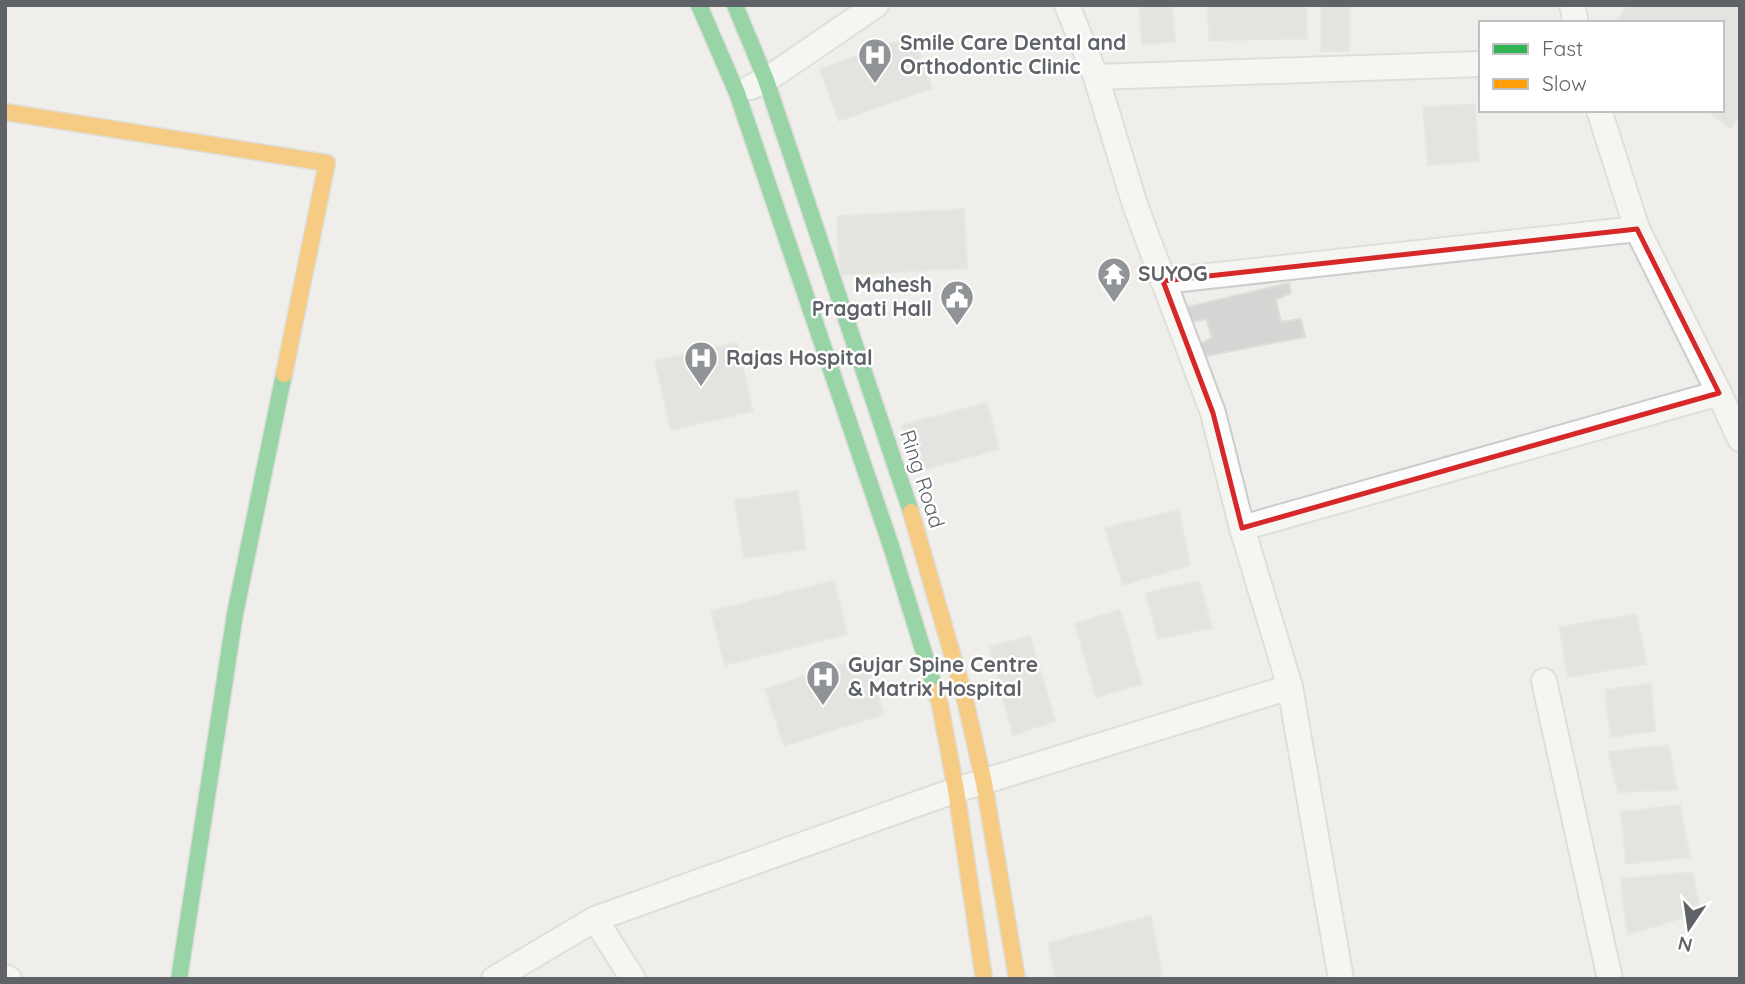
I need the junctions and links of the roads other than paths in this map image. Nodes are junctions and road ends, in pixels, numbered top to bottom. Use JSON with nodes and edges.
{"nodes":[{"id":1,"x":699,"y":5,"type":"edge"},
{"id":2,"x":735,"y":5,"type":"edge"},
{"id":3,"x":876,"y":5,"type":"edge"},
{"id":4,"x":1067,"y":5,"type":"edge"},
{"id":5,"x":1479,"y":64,"type":"edge"},
{"id":6,"x":1096,"y":77,"type":"junction"},
{"id":7,"x":766,"y":80,"type":"junction"},
{"id":8,"x":737,"y":93,"type":"junction"},
{"id":9,"x":5,"y":112,"type":"edge"},
{"id":10,"x":1600,"y":112,"type":"edge"},
{"id":11,"x":1637,"y":229,"type":"junction"},
{"id":12,"x":1163,"y":281,"type":"junction"},
{"id":13,"x":1719,"y":393,"type":"junction"},
{"id":14,"x":1740,"y":439,"type":"edge"},
{"id":15,"x":1242,"y":528,"type":"junction"},
{"id":16,"x":1544,"y":681,"type":"dead end"},
{"id":17,"x":1290,"y":687,"type":"junction"},
{"id":18,"x":984,"y":783,"type":"junction"},
{"id":19,"x":956,"y":790,"type":"junction"},
{"id":20,"x":595,"y":919,"type":"junction"},
{"id":21,"x":179,"y":979,"type":"edge"},
{"id":22,"x":494,"y":979,"type":"edge"},
{"id":23,"x":633,"y":979,"type":"edge"},
{"id":24,"x":984,"y":979,"type":"edge"},
{"id":25,"x":1017,"y":979,"type":"edge"},
{"id":26,"x":1341,"y":979,"type":"edge"},
{"id":27,"x":1610,"y":979,"type":"edge"}],
"edges":[{"from":1,"to":8,"type":"main road"},
{"from":2,"to":7,"type":"main road","name":"Ring Road"},
{"from":3,"to":7,"type":"street"},
{"from":4,"to":6,"type":"street"},
{"from":5,"to":6,"type":"street"},
{"from":6,"to":12,"type":"street"},
{"from":7,"to":8,"type":"street"},
{"from":7,"to":18,"type":"main road","name":"Ring Road"},
{"from":8,"to":19,"type":"main road"},
{"from":9,"to":21,"type":"main road"},
{"from":10,"to":11,"type":"street"},
{"from":11,"to":12,"type":"street"},
{"from":11,"to":13,"type":"street"},
{"from":12,"to":15,"type":"street"},
{"from":13,"to":14,"type":"street"},
{"from":13,"to":15,"type":"street"},
{"from":15,"to":17,"type":"street"},
{"from":16,"to":27,"type":"street"},
{"from":17,"to":18,"type":"street"},
{"from":17,"to":26,"type":"street"},
{"from":18,"to":19,"type":"street"},
{"from":18,"to":25,"type":"main road","name":"Ring Road"},
{"from":19,"to":20,"type":"street"},
{"from":19,"to":24,"type":"main road"},
{"from":20,"to":22,"type":"street"},
{"from":20,"to":23,"type":"street"}]}
